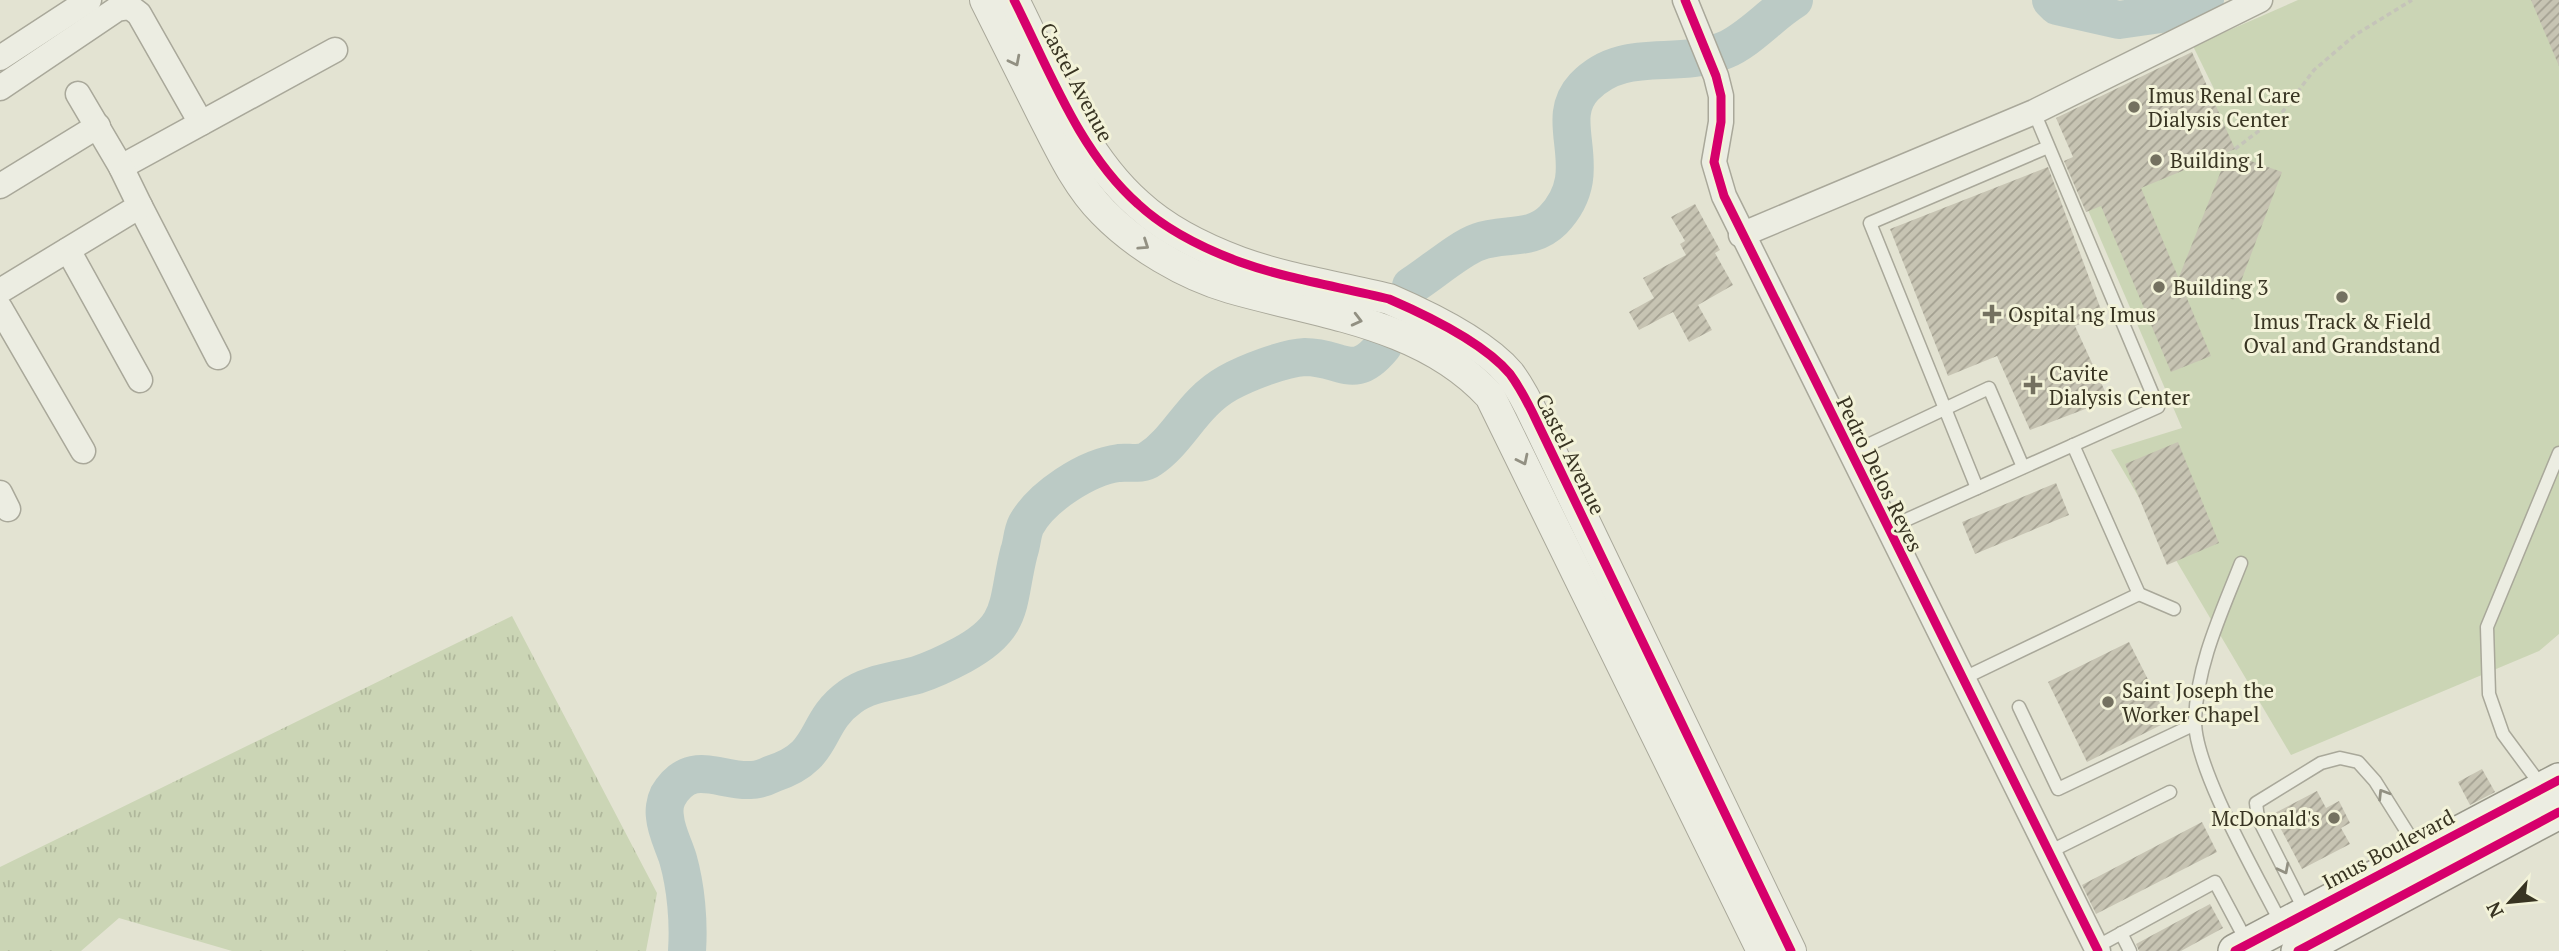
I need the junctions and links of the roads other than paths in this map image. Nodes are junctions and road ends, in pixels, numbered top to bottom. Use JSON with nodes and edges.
{"nodes":[{"id":1,"x":89,"y":0,"type":"edge"},
{"id":2,"x":985,"y":0,"type":"edge"},
{"id":3,"x":1014,"y":0,"type":"edge"},
{"id":4,"x":1685,"y":0,"type":"edge"},
{"id":5,"x":2260,"y":0,"type":"edge"},
{"id":6,"x":335,"y":50,"type":"dead end"},
{"id":7,"x":0,"y":58,"type":"edge"},
{"id":8,"x":0,"y":88,"type":"edge"},
{"id":9,"x":78,"y":94,"type":"dead end"},
{"id":10,"x":2034,"y":113,"type":"junction"},
{"id":11,"x":201,"y":123,"type":"junction"},
{"id":12,"x":98,"y":127,"type":"junction"},
{"id":13,"x":2048,"y":147,"type":"junction"},
{"id":14,"x":121,"y":167,"type":"junction"},
{"id":15,"x":0,"y":187,"type":"edge"},
{"id":16,"x":139,"y":206,"type":"junction"},
{"id":17,"x":1741,"y":235,"type":"junction"},
{"id":18,"x":68,"y":250,"type":"junction"},
{"id":19,"x":0,"y":291,"type":"edge"},
{"id":20,"x":0,"y":308,"type":"edge"},
{"id":21,"x":218,"y":357,"type":"dead end"},
{"id":22,"x":140,"y":380,"type":"dead end"},
{"id":23,"x":1945,"y":409,"type":"junction"},
{"id":24,"x":2073,"y":444,"type":"junction"},
{"id":25,"x":83,"y":451,"type":"dead end"},
{"id":26,"x":1850,"y":453,"type":"junction"},
{"id":27,"x":2559,"y":453,"type":"edge"},
{"id":28,"x":2022,"y":467,"type":"junction"},
{"id":29,"x":1977,"y":488,"type":"junction"},
{"id":30,"x":1888,"y":528,"type":"junction"},
{"id":31,"x":2241,"y":562,"type":"dead end"},
{"id":32,"x":2139,"y":594,"type":"junction"},
{"id":33,"x":2174,"y":608,"type":"dead end"},
{"id":34,"x":1962,"y":679,"type":"junction"},
{"id":35,"x":2018,"y":707,"type":"dead end"},
{"id":36,"x":2195,"y":723,"type":"junction"},
{"id":37,"x":2170,"y":792,"type":"dead end"},
{"id":38,"x":2554,"y":794,"type":"edge"},
{"id":39,"x":2049,"y":852,"type":"junction"},
{"id":40,"x":2419,"y":852,"type":"junction"},
{"id":41,"x":2295,"y":930,"type":"edge"},
{"id":42,"x":2121,"y":933,"type":"junction"},
{"id":43,"x":2241,"y":947,"type":"edge"},
{"id":44,"x":2097,"y":949,"type":"edge"},
{"id":45,"x":1762,"y":951,"type":"edge"},
{"id":46,"x":1791,"y":951,"type":"edge"},
{"id":47,"x":2130,"y":951,"type":"edge"}],
"edges":[{"from":1,"to":7,"type":"street"},
{"from":2,"to":45,"type":"street","one_way":true},
{"from":3,"to":46,"type":"street","name":"Castel Avenue"},
{"from":4,"to":17,"type":"street","name":"Pedro Delos Reyes"},
{"from":5,"to":10,"type":"street"},
{"from":6,"to":11,"type":"street"},
{"from":8,"to":11,"type":"street"},
{"from":9,"to":12,"type":"street"},
{"from":10,"to":13,"type":"lane"},
{"from":10,"to":17,"type":"street"},
{"from":11,"to":14,"type":"street"},
{"from":12,"to":14,"type":"street"},
{"from":12,"to":15,"type":"street"},
{"from":13,"to":23,"type":"lane"},
{"from":13,"to":24,"type":"lane"},
{"from":14,"to":16,"type":"street"},
{"from":16,"to":18,"type":"street"},
{"from":16,"to":21,"type":"street"},
{"from":17,"to":26,"type":"street","name":"Pedro Delos Reyes"},
{"from":18,"to":19,"type":"street"},
{"from":18,"to":22,"type":"street"},
{"from":20,"to":25,"type":"street"},
{"from":23,"to":26,"type":"lane"},
{"from":23,"to":28,"type":"lane"},
{"from":23,"to":29,"type":"lane"},
{"from":24,"to":28,"type":"lane"},
{"from":24,"to":32,"type":"lane"},
{"from":26,"to":30,"type":"street","name":"Pedro Delos Reyes"},
{"from":27,"to":38,"type":"lane"},
{"from":28,"to":29,"type":"lane"},
{"from":29,"to":30,"type":"lane"},
{"from":30,"to":34,"type":"street","name":"Pedro Delos Reyes"},
{"from":31,"to":36,"type":"lane"},
{"from":32,"to":33,"type":"lane"},
{"from":32,"to":34,"type":"lane"},
{"from":34,"to":39,"type":"street","name":"Pedro Delos Reyes"},
{"from":35,"to":36,"type":"lane"},
{"from":36,"to":41,"type":"lane"},
{"from":37,"to":39,"type":"lane"},
{"from":38,"to":40,"type":"main road","name":"Imus Boulevard"},
{"from":38,"to":41,"type":"main road","name":"Imus Boulevard"},
{"from":39,"to":44,"type":"street","name":"Pedro Delos Reyes"},
{"from":40,"to":41,"type":"main road","name":"Imus Boulevard"},
{"from":40,"to":41,"type":"lane","one_way":true},
{"from":41,"to":43,"type":"main road","name":"Imus Boulevard"},
{"from":42,"to":43,"type":"lane"},
{"from":42,"to":44,"type":"lane"},
{"from":42,"to":47,"type":"lane"}]}
